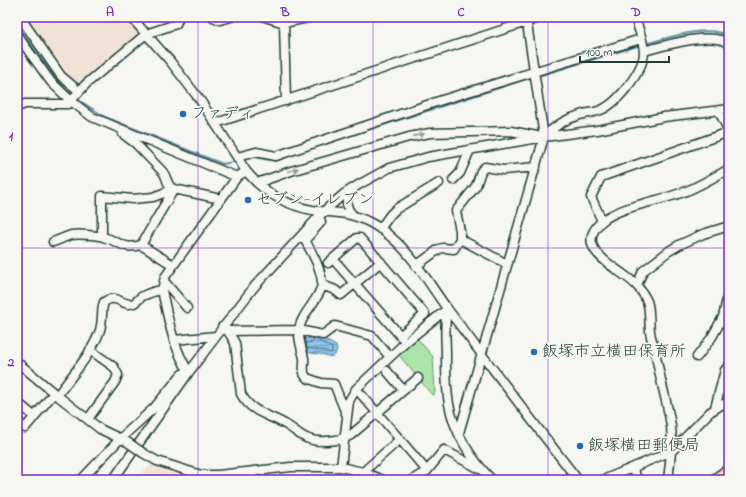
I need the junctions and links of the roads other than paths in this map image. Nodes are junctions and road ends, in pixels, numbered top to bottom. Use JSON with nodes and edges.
{"nodes":[{"id":1,"x":20,"y":17,"type":"edge"},
{"id":2,"x":131,"y":17,"type":"edge"},
{"id":3,"x":179,"y":17,"type":"edge"},
{"id":4,"x":213,"y":17,"type":"edge"},
{"id":5,"x":231,"y":17,"type":"edge"},
{"id":6,"x":265,"y":17,"type":"edge"},
{"id":7,"x":312,"y":17,"type":"edge"},
{"id":8,"x":542,"y":17,"type":"edge"},
{"id":9,"x":635,"y":17,"type":"edge"},
{"id":10,"x":526,"y":19,"type":"edge"},
{"id":11,"x":284,"y":23,"type":"junction"},
{"id":12,"x":146,"y":34,"type":"junction"},
{"id":13,"x":17,"y":35,"type":"edge"},
{"id":14,"x":641,"y":39,"type":"junction"},
{"id":15,"x":729,"y":44,"type":"edge"},
{"id":16,"x":644,"y":51,"type":"junction"},
{"id":17,"x":535,"y":72,"type":"junction"},
{"id":18,"x":79,"y":91,"type":"junction"},
{"id":19,"x":70,"y":101,"type":"junction"},
{"id":20,"x":286,"y":101,"type":"junction"},
{"id":21,"x":17,"y":107,"type":"edge"},
{"id":22,"x":729,"y":110,"type":"edge"},
{"id":23,"x":719,"y":111,"type":"junction"},
{"id":24,"x":216,"y":123,"type":"junction"},
{"id":25,"x":114,"y":127,"type":"junction"},
{"id":26,"x":729,"y":132,"type":"edge"},
{"id":27,"x":544,"y":137,"type":"junction"},
{"id":28,"x":470,"y":150,"type":"junction"},
{"id":29,"x":237,"y":157,"type":"junction"},
{"id":30,"x":536,"y":167,"type":"junction"},
{"id":31,"x":729,"y":169,"type":"edge"},
{"id":32,"x":246,"y":171,"type":"junction"},
{"id":33,"x":237,"y":177,"type":"junction"},
{"id":34,"x":453,"y":180,"type":"dead end"},
{"id":35,"x":439,"y":183,"type":"dead end"},
{"id":36,"x":257,"y":184,"type":"junction"},
{"id":37,"x":174,"y":189,"type":"junction"},
{"id":38,"x":351,"y":190,"type":"junction"},
{"id":39,"x":221,"y":199,"type":"junction"},
{"id":40,"x":321,"y":214,"type":"junction"},
{"id":41,"x":354,"y":216,"type":"junction"},
{"id":42,"x":602,"y":221,"type":"junction"},
{"id":43,"x":729,"y":226,"type":"edge"},
{"id":44,"x":380,"y":229,"type":"junction"},
{"id":45,"x":102,"y":236,"type":"junction"},
{"id":46,"x":460,"y":239,"type":"junction"},
{"id":47,"x":53,"y":242,"type":"dead end"},
{"id":48,"x":141,"y":244,"type":"junction"},
{"id":49,"x":381,"y":262,"type":"junction"},
{"id":50,"x":507,"y":264,"type":"junction"},
{"id":51,"x":173,"y":265,"type":"junction"},
{"id":52,"x":416,"y":266,"type":"junction"},
{"id":53,"x":322,"y":284,"type":"junction"},
{"id":54,"x":355,"y":284,"type":"junction"},
{"id":55,"x":163,"y":285,"type":"junction"},
{"id":56,"x":637,"y":285,"type":"junction"},
{"id":57,"x":729,"y":290,"type":"edge"},
{"id":58,"x":187,"y":308,"type":"dead end"},
{"id":59,"x":448,"y":310,"type":"junction"},
{"id":60,"x":225,"y":329,"type":"junction"},
{"id":61,"x":299,"y":330,"type":"junction"},
{"id":62,"x":445,"y":330,"type":"junction"},
{"id":63,"x":463,"y":330,"type":"junction"},
{"id":64,"x":216,"y":336,"type":"junction"},
{"id":65,"x":403,"y":339,"type":"junction"},
{"id":66,"x":174,"y":340,"type":"junction"},
{"id":67,"x":90,"y":350,"type":"junction"},
{"id":68,"x":481,"y":354,"type":"junction"},
{"id":69,"x":390,"y":357,"type":"junction"},
{"id":70,"x":697,"y":357,"type":"dead end"},
{"id":71,"x":18,"y":365,"type":"edge"},
{"id":72,"x":729,"y":366,"type":"edge"},
{"id":73,"x":387,"y":371,"type":"dead end"},
{"id":74,"x":189,"y":372,"type":"junction"},
{"id":75,"x":418,"y":378,"type":"dead end"},
{"id":76,"x":403,"y":390,"type":"junction"},
{"id":77,"x":360,"y":393,"type":"dead end"},
{"id":78,"x":55,"y":394,"type":"junction"},
{"id":79,"x":17,"y":402,"type":"edge"},
{"id":80,"x":729,"y":402,"type":"edge"},
{"id":81,"x":714,"y":408,"type":"junction"},
{"id":82,"x":376,"y":413,"type":"junction"},
{"id":83,"x":347,"y":416,"type":"junction"},
{"id":84,"x":35,"y":417,"type":"junction"},
{"id":85,"x":88,"y":419,"type":"junction"},
{"id":86,"x":17,"y":422,"type":"edge"},
{"id":87,"x":459,"y":433,"type":"junction"},
{"id":88,"x":344,"y":439,"type":"junction"},
{"id":89,"x":123,"y":440,"type":"junction"},
{"id":90,"x":400,"y":440,"type":"junction"},
{"id":91,"x":672,"y":451,"type":"junction"},
{"id":92,"x":341,"y":467,"type":"junction"},
{"id":93,"x":632,"y":468,"type":"junction"},
{"id":94,"x":729,"y":470,"type":"edge"},
{"id":95,"x":253,"y":471,"type":"junction"},
{"id":96,"x":427,"y":471,"type":"junction"},
{"id":97,"x":483,"y":471,"type":"junction"},
{"id":98,"x":363,"y":472,"type":"junction"},
{"id":99,"x":81,"y":480,"type":"edge"},
{"id":100,"x":113,"y":480,"type":"edge"},
{"id":101,"x":254,"y":480,"type":"edge"},
{"id":102,"x":383,"y":480,"type":"edge"},
{"id":103,"x":412,"y":480,"type":"edge"},
{"id":104,"x":492,"y":480,"type":"edge"},
{"id":105,"x":578,"y":480,"type":"edge"},
{"id":106,"x":603,"y":480,"type":"edge"},
{"id":107,"x":638,"y":480,"type":"edge"},
{"id":108,"x":668,"y":480,"type":"edge"},
{"id":109,"x":715,"y":480,"type":"edge"}],
"edges":[{"from":1,"to":18,"type":"street"},
{"from":2,"to":12,"type":"street"},
{"from":3,"to":12,"type":"street"},
{"from":4,"to":5,"type":"street"},
{"from":6,"to":11,"type":"street"},
{"from":7,"to":11,"type":"street"},
{"from":8,"to":10,"type":"street"},
{"from":9,"to":14,"type":"street"},
{"from":10,"to":17,"type":"street"},
{"from":10,"to":20,"type":"street"},
{"from":11,"to":20,"type":"street"},
{"from":12,"to":18,"type":"street"},
{"from":12,"to":24,"type":"street"},
{"from":13,"to":19,"type":"street"},
{"from":14,"to":16,"type":"street"},
{"from":14,"to":17,"type":"street"},
{"from":15,"to":16,"type":"street"},
{"from":16,"to":27,"type":"street"},
{"from":17,"to":27,"type":"street"},
{"from":17,"to":29,"type":"street"},
{"from":18,"to":19,"type":"street"},
{"from":19,"to":21,"type":"street"},
{"from":19,"to":25,"type":"street"},
{"from":20,"to":24,"type":"street"},
{"from":22,"to":23,"type":"street"},
{"from":23,"to":26,"type":"street"},
{"from":23,"to":27,"type":"street"},
{"from":24,"to":29,"type":"street"},
{"from":25,"to":33,"type":"street"},
{"from":25,"to":37,"type":"street"},
{"from":26,"to":42,"type":"street"},
{"from":27,"to":28,"type":"street"},
{"from":27,"to":30,"type":"street"},
{"from":36,"to":27,"type":"street","one_way":true},
{"from":28,"to":34,"type":"street"},
{"from":28,"to":38,"type":"street"},
{"from":29,"to":32,"type":"street"},
{"from":30,"to":46,"type":"street"},
{"from":30,"to":50,"type":"street"},
{"from":31,"to":42,"type":"street"},
{"from":32,"to":33,"type":"street"},
{"from":32,"to":36,"type":"street"},
{"from":33,"to":39,"type":"street"},
{"from":35,"to":44,"type":"street"},
{"from":36,"to":40,"type":"street"},
{"from":37,"to":39,"type":"street"},
{"from":37,"to":45,"type":"street"},
{"from":37,"to":48,"type":"street"},
{"from":38,"to":40,"type":"street"},
{"from":38,"to":41,"type":"street"},
{"from":39,"to":51,"type":"street"},
{"from":40,"to":41,"type":"street"},
{"from":40,"to":53,"type":"street"},
{"from":40,"to":60,"type":"street"},
{"from":41,"to":44,"type":"street"},
{"from":42,"to":56,"type":"street"},
{"from":43,"to":56,"type":"street"},
{"from":44,"to":52,"type":"street"},
{"from":45,"to":47,"type":"street"},
{"from":45,"to":48,"type":"street"},
{"from":46,"to":50,"type":"street"},
{"from":46,"to":52,"type":"street"},
{"from":48,"to":51,"type":"street"},
{"from":49,"to":54,"type":"street"},
{"from":49,"to":54,"type":"street"},
{"from":49,"to":65,"type":"street"},
{"from":50,"to":68,"type":"street"},
{"from":51,"to":55,"type":"street"},
{"from":52,"to":59,"type":"street"},
{"from":53,"to":54,"type":"street"},
{"from":53,"to":61,"type":"street"},
{"from":54,"to":65,"type":"street"},
{"from":55,"to":58,"type":"street"},
{"from":55,"to":66,"type":"street"},
{"from":55,"to":67,"type":"street"},
{"from":56,"to":91,"type":"street"},
{"from":57,"to":70,"type":"street"},
{"from":59,"to":62,"type":"street"},
{"from":59,"to":63,"type":"street"},
{"from":59,"to":65,"type":"street"},
{"from":60,"to":61,"type":"street"},
{"from":60,"to":64,"type":"street"},
{"from":60,"to":88,"type":"street"},
{"from":61,"to":69,"type":"street"},
{"from":61,"to":83,"type":"street"},
{"from":62,"to":63,"type":"street"},
{"from":62,"to":87,"type":"street"},
{"from":63,"to":68,"type":"street"},
{"from":64,"to":66,"type":"street"},
{"from":64,"to":74,"type":"street"},
{"from":65,"to":69,"type":"street"},
{"from":66,"to":74,"type":"street"},
{"from":67,"to":78,"type":"street"},
{"from":67,"to":85,"type":"street"},
{"from":68,"to":87,"type":"street"},
{"from":68,"to":105,"type":"street"},
{"from":69,"to":83,"type":"street"},
{"from":71,"to":78,"type":"street"},
{"from":72,"to":81,"type":"street"},
{"from":73,"to":76,"type":"street"},
{"from":74,"to":89,"type":"street"},
{"from":74,"to":100,"type":"street"},
{"from":75,"to":76,"type":"street"},
{"from":76,"to":82,"type":"street"},
{"from":77,"to":82,"type":"street"},
{"from":78,"to":84,"type":"street"},
{"from":78,"to":85,"type":"street"},
{"from":79,"to":84,"type":"street"},
{"from":80,"to":81,"type":"street"},
{"from":81,"to":91,"type":"street"},
{"from":82,"to":88,"type":"street"},
{"from":82,"to":90,"type":"street"},
{"from":83,"to":88,"type":"street"},
{"from":84,"to":86,"type":"street"},
{"from":85,"to":89,"type":"street"},
{"from":87,"to":97,"type":"street"},
{"from":88,"to":92,"type":"street"},
{"from":89,"to":95,"type":"street","bridge":true},
{"from":89,"to":99,"type":"street"},
{"from":90,"to":96,"type":"street"},
{"from":90,"to":98,"type":"street"},
{"from":91,"to":93,"type":"street"},
{"from":91,"to":108,"type":"street"},
{"from":92,"to":95,"type":"street"},
{"from":92,"to":98,"type":"street"},
{"from":93,"to":106,"type":"street"},
{"from":93,"to":107,"type":"street"},
{"from":94,"to":109,"type":"highway"},
{"from":95,"to":101,"type":"street"},
{"from":96,"to":97,"type":"street"},
{"from":96,"to":103,"type":"street"},
{"from":97,"to":104,"type":"street"},
{"from":98,"to":102,"type":"street"}]}
